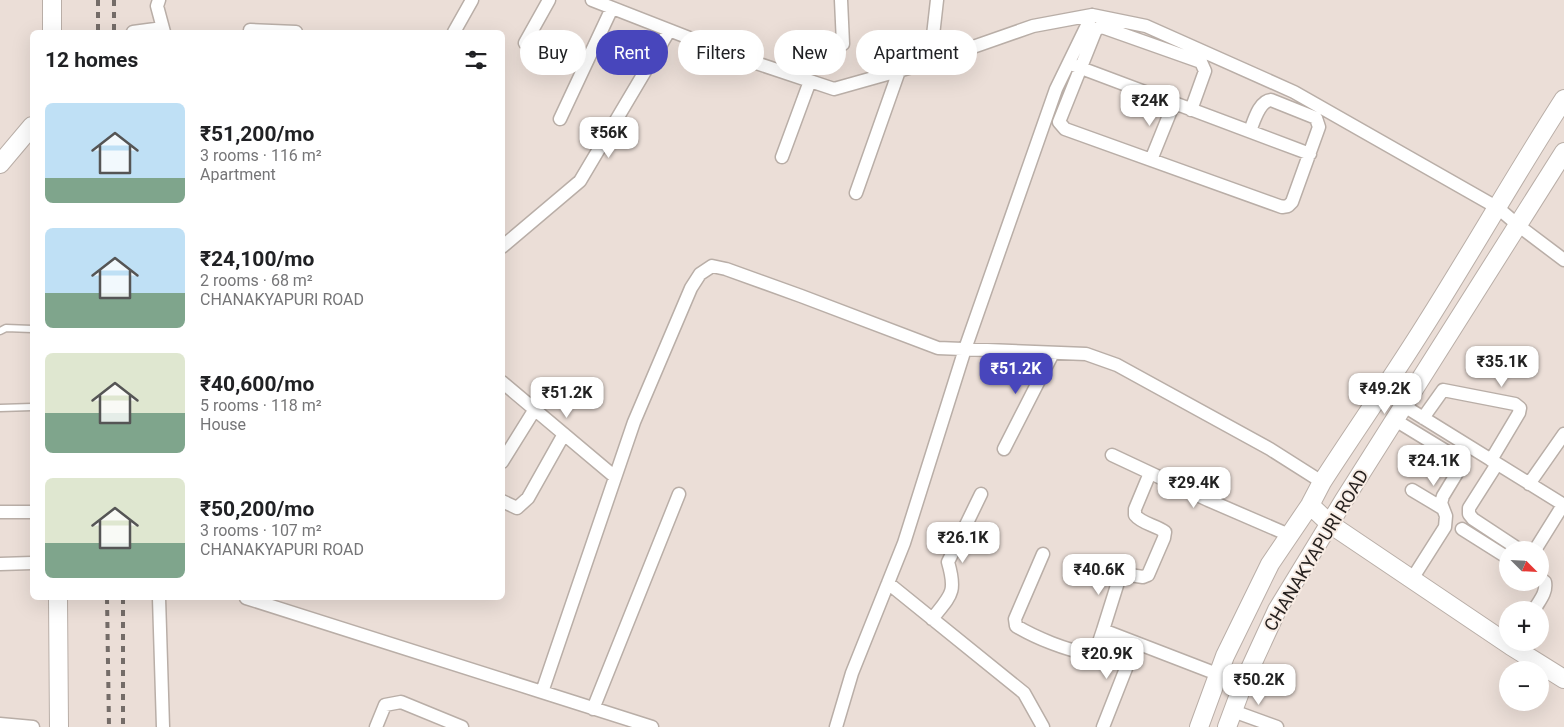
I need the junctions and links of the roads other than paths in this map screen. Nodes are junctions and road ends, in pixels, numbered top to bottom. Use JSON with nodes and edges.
{"nodes":[{"id":1,"x":52,"y":0,"type":"edge"},
{"id":2,"x":159,"y":0,"type":"edge"},
{"id":3,"x":472,"y":0,"type":"edge"},
{"id":4,"x":550,"y":0,"type":"edge"},
{"id":5,"x":592,"y":0,"type":"edge"},
{"id":6,"x":841,"y":0,"type":"edge"},
{"id":7,"x":937,"y":0,"type":"edge"},
{"id":8,"x":612,"y":8,"type":"junction"},
{"id":9,"x":1092,"y":15,"type":"junction"},
{"id":10,"x":52,"y":30,"type":"edge"},
{"id":11,"x":163,"y":30,"type":"edge"},
{"id":12,"x":455,"y":30,"type":"edge"},
{"id":13,"x":533,"y":30,"type":"edge"},
{"id":14,"x":842,"y":30,"type":"edge"},
{"id":15,"x":934,"y":30,"type":"edge"},
{"id":16,"x":669,"y":31,"type":"junction"},
{"id":17,"x":977,"y":46,"type":"edge"},
{"id":18,"x":1074,"y":66,"type":"junction"},
{"id":19,"x":885,"y":75,"type":"edge"},
{"id":20,"x":898,"y":75,"type":"edge"},
{"id":21,"x":810,"y":81,"type":"junction"},
{"id":22,"x":1564,"y":99,"type":"edge"},
{"id":23,"x":1174,"y":103,"type":"junction"},
{"id":24,"x":1191,"y":110,"type":"junction"},
{"id":25,"x":560,"y":119,"type":"dead end"},
{"id":26,"x":30,"y":128,"type":"edge"},
{"id":27,"x":1250,"y":132,"type":"junction"},
{"id":28,"x":1564,"y":152,"type":"edge"},
{"id":29,"x":1310,"y":154,"type":"junction"},
{"id":30,"x":782,"y":157,"type":"dead end"},
{"id":31,"x":1151,"y":160,"type":"junction"},
{"id":32,"x":0,"y":164,"type":"edge"},
{"id":33,"x":856,"y":193,"type":"dead end"},
{"id":34,"x":1498,"y":208,"type":"junction"},
{"id":35,"x":1519,"y":226,"type":"junction"},
{"id":36,"x":505,"y":244,"type":"edge"},
{"id":37,"x":1564,"y":260,"type":"edge"},
{"id":38,"x":30,"y":329,"type":"edge"},
{"id":39,"x":0,"y":330,"type":"edge"},
{"id":40,"x":965,"y":349,"type":"junction"},
{"id":41,"x":1053,"y":352,"type":"junction"},
{"id":42,"x":505,"y":384,"type":"edge"},
{"id":43,"x":30,"y":407,"type":"edge"},
{"id":44,"x":0,"y":408,"type":"edge"},
{"id":45,"x":535,"y":409,"type":"junction"},
{"id":46,"x":1400,"y":413,"type":"junction"},
{"id":47,"x":1422,"y":418,"type":"junction"},
{"id":48,"x":564,"y":434,"type":"junction"},
{"id":49,"x":1564,"y":434,"type":"edge"},
{"id":50,"x":1004,"y":449,"type":"dead end"},
{"id":51,"x":1112,"y":455,"type":"dead end"},
{"id":52,"x":505,"y":457,"type":"edge"},
{"id":53,"x":1494,"y":462,"type":"junction"},
{"id":54,"x":1150,"y":473,"type":"junction"},
{"id":55,"x":615,"y":476,"type":"junction"},
{"id":56,"x":1322,"y":482,"type":"junction"},
{"id":57,"x":1529,"y":484,"type":"junction"},
{"id":58,"x":1412,"y":490,"type":"dead end"},
{"id":59,"x":679,"y":494,"type":"dead end"},
{"id":60,"x":981,"y":494,"type":"dead end"},
{"id":61,"x":505,"y":502,"type":"edge"},
{"id":62,"x":1310,"y":505,"type":"junction"},
{"id":63,"x":1563,"y":505,"type":"edge"},
{"id":64,"x":1442,"y":508,"type":"junction"},
{"id":65,"x":0,"y":512,"type":"edge"},
{"id":66,"x":30,"y":512,"type":"edge"},
{"id":67,"x":1330,"y":524,"type":"junction"},
{"id":68,"x":1462,"y":529,"type":"dead end"},
{"id":69,"x":1289,"y":535,"type":"junction"},
{"id":70,"x":1506,"y":541,"type":"edge"},
{"id":71,"x":1541,"y":541,"type":"edge"},
{"id":72,"x":1499,"y":552,"type":"edge"},
{"id":73,"x":1042,"y":554,"type":"dead end"},
{"id":74,"x":30,"y":563,"type":"edge"},
{"id":75,"x":0,"y":564,"type":"edge"},
{"id":76,"x":1412,"y":579,"type":"junction"},
{"id":77,"x":888,"y":583,"type":"junction"},
{"id":78,"x":58,"y":600,"type":"edge"},
{"id":79,"x":159,"y":600,"type":"edge"},
{"id":80,"x":252,"y":600,"type":"edge"},
{"id":81,"x":932,"y":619,"type":"junction"},
{"id":82,"x":1103,"y":630,"type":"junction"},
{"id":83,"x":1499,"y":636,"type":"edge"},
{"id":84,"x":1136,"y":643,"type":"junction"},
{"id":85,"x":1522,"y":651,"type":"edge"},
{"id":86,"x":1218,"y":674,"type":"junction"},
{"id":87,"x":1564,"y":679,"type":"edge"},
{"id":88,"x":1243,"y":684,"type":"junction"},
{"id":89,"x":542,"y":692,"type":"junction"},
{"id":90,"x":593,"y":708,"type":"junction"},
{"id":91,"x":1230,"y":719,"type":"edge"},
{"id":92,"x":616,"y":722,"type":"edge"},
{"id":93,"x":0,"y":724,"type":"edge"},
{"id":94,"x":33,"y":727,"type":"edge"},
{"id":95,"x":59,"y":727,"type":"edge"},
{"id":96,"x":163,"y":727,"type":"edge"},
{"id":97,"x":376,"y":727,"type":"edge"},
{"id":98,"x":462,"y":727,"type":"edge"},
{"id":99,"x":652,"y":727,"type":"edge"},
{"id":100,"x":836,"y":727,"type":"edge"},
{"id":101,"x":1043,"y":727,"type":"edge"},
{"id":102,"x":1103,"y":727,"type":"edge"},
{"id":103,"x":1199,"y":727,"type":"edge"},
{"id":104,"x":1277,"y":727,"type":"edge"}],
"edges":[{"from":1,"to":10,"type":"street"},
{"from":2,"to":11,"type":"street"},
{"from":3,"to":12,"type":"street"},
{"from":4,"to":13,"type":"street"},
{"from":5,"to":8,"type":"street"},
{"from":6,"to":14,"type":"street"},
{"from":7,"to":15,"type":"street"},
{"from":8,"to":16,"type":"street"},
{"from":8,"to":25,"type":"street"},
{"from":9,"to":17,"type":"street"},
{"from":9,"to":18,"type":"street"},
{"from":9,"to":34,"type":"street"},
{"from":16,"to":21,"type":"street"},
{"from":16,"to":36,"type":"street"},
{"from":18,"to":23,"type":"street"},
{"from":18,"to":24,"type":"street"},
{"from":18,"to":31,"type":"street"},
{"from":18,"to":40,"type":"street"},
{"from":19,"to":21,"type":"street"},
{"from":20,"to":33,"type":"street"},
{"from":21,"to":30,"type":"street"},
{"from":22,"to":34,"type":"street"},
{"from":23,"to":24,"type":"street"},
{"from":23,"to":31,"type":"street"},
{"from":24,"to":27,"type":"street"},
{"from":26,"to":32,"type":"street"},
{"from":27,"to":29,"type":"street"},
{"from":27,"to":29,"type":"street"},
{"from":28,"to":35,"type":"street","name":"CHANAKYAPURI ROAD"},
{"from":29,"to":31,"type":"street"},
{"from":34,"to":35,"type":"street"},
{"from":34,"to":56,"type":"street"},
{"from":35,"to":37,"type":"street"},
{"from":35,"to":46,"type":"street","name":"CHANAKYAPURI ROAD"},
{"from":38,"to":39,"type":"lane"},
{"from":40,"to":41,"type":"street"},
{"from":40,"to":55,"type":"street"},
{"from":40,"to":77,"type":"street"},
{"from":41,"to":50,"type":"street"},
{"from":41,"to":56,"type":"street"},
{"from":42,"to":45,"type":"street"},
{"from":43,"to":44,"type":"lane"},
{"from":45,"to":48,"type":"street"},
{"from":45,"to":52,"type":"street"},
{"from":46,"to":47,"type":"street"},
{"from":46,"to":64,"type":"street"},
{"from":46,"to":67,"type":"street","name":"CHANAKYAPURI ROAD"},
{"from":47,"to":53,"type":"street"},
{"from":47,"to":53,"type":"street"},
{"from":48,"to":55,"type":"street"},
{"from":48,"to":61,"type":"street"},
{"from":49,"to":57,"type":"street"},
{"from":51,"to":54,"type":"street"},
{"from":53,"to":57,"type":"street"},
{"from":53,"to":70,"type":"street"},
{"from":54,"to":69,"type":"street"},
{"from":54,"to":82,"type":"street"},
{"from":55,"to":89,"type":"street"},
{"from":56,"to":62,"type":"street"},
{"from":57,"to":63,"type":"street"},
{"from":58,"to":64,"type":"street"},
{"from":59,"to":90,"type":"street"},
{"from":60,"to":81,"type":"street"},
{"from":62,"to":67,"type":"street"},
{"from":62,"to":69,"type":"street"},
{"from":63,"to":71,"type":"street"},
{"from":64,"to":76,"type":"street"},
{"from":65,"to":66,"type":"street"},
{"from":67,"to":76,"type":"street"},
{"from":67,"to":88,"type":"street","name":"CHANAKYAPURI ROAD"},
{"from":68,"to":72,"type":"street"},
{"from":69,"to":86,"type":"street"},
{"from":73,"to":82,"type":"street"},
{"from":74,"to":75,"type":"street"},
{"from":76,"to":83,"type":"street"},
{"from":77,"to":81,"type":"street"},
{"from":77,"to":100,"type":"street"},
{"from":78,"to":95,"type":"street"},
{"from":79,"to":96,"type":"street"},
{"from":80,"to":89,"type":"street"},
{"from":81,"to":101,"type":"street"},
{"from":82,"to":84,"type":"street"},
{"from":84,"to":86,"type":"street"},
{"from":84,"to":102,"type":"street"},
{"from":85,"to":87,"type":"street"},
{"from":86,"to":88,"type":"street"},
{"from":86,"to":103,"type":"street"},
{"from":88,"to":91,"type":"street","name":"CHANAKYAPURI ROAD"},
{"from":89,"to":90,"type":"street"},
{"from":90,"to":92,"type":"street"},
{"from":91,"to":104,"type":"street"},
{"from":92,"to":99,"type":"street"},
{"from":93,"to":94,"type":"street"},
{"from":97,"to":98,"type":"street"}]}
